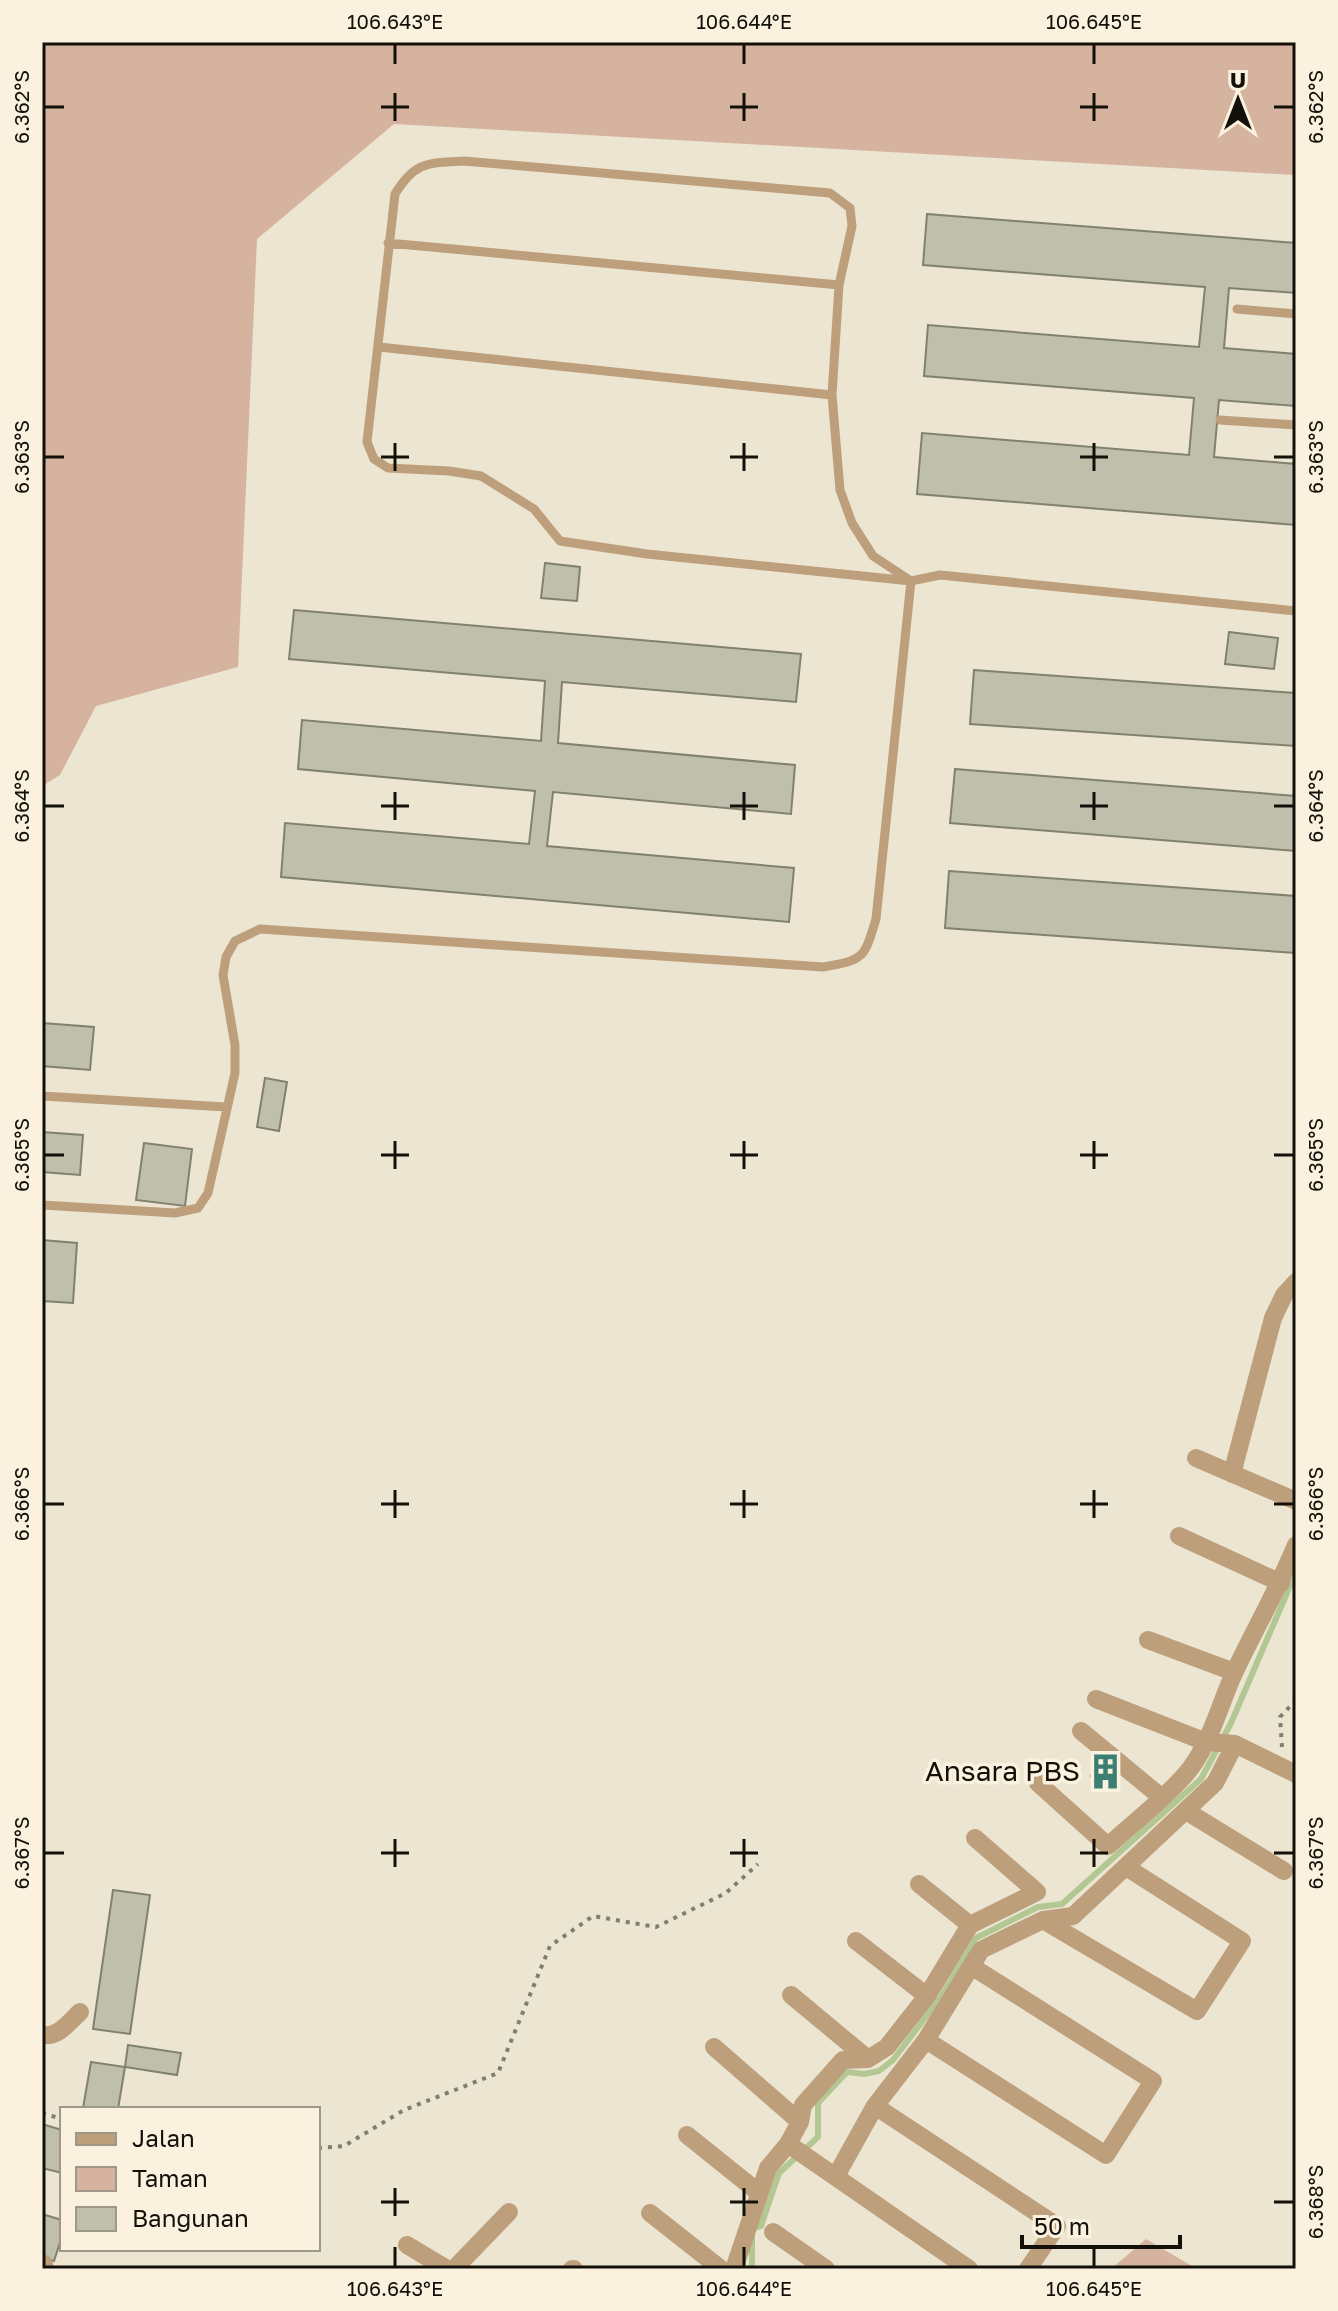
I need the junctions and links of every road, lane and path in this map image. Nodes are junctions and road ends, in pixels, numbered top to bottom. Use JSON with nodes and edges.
{"nodes":[{"id":1,"x":388,"y":243,"type":"junction"},
{"id":2,"x":839,"y":285,"type":"junction"},
{"id":3,"x":1237,"y":309,"type":"dead end"},
{"id":4,"x":1296,"y":314,"type":"edge"},
{"id":5,"x":379,"y":347,"type":"junction"},
{"id":6,"x":832,"y":395,"type":"junction"},
{"id":7,"x":1220,"y":420,"type":"dead end"},
{"id":8,"x":1296,"y":425,"type":"edge"},
{"id":9,"x":911,"y":581,"type":"junction"},
{"id":10,"x":1296,"y":611,"type":"edge"},
{"id":11,"x":42,"y":1096,"type":"edge"},
{"id":12,"x":226,"y":1107,"type":"junction"},
{"id":13,"x":42,"y":1205,"type":"edge"},
{"id":14,"x":1292,"y":1292,"type":"edge"},
{"id":15,"x":1196,"y":1458,"type":"dead end"},
{"id":16,"x":1232,"y":1474,"type":"junction"},
{"id":17,"x":1296,"y":1501,"type":"edge"},
{"id":18,"x":1179,"y":1536,"type":"dead end"},
{"id":19,"x":1296,"y":1545,"type":"edge"},
{"id":20,"x":1281,"y":1583,"type":"junction"},
{"id":21,"x":1148,"y":1640,"type":"dead end"},
{"id":22,"x":1234,"y":1672,"type":"junction"},
{"id":23,"x":1096,"y":1699,"type":"dead end"},
{"id":24,"x":1296,"y":1700,"type":"edge"},
{"id":25,"x":1081,"y":1731,"type":"dead end"},
{"id":26,"x":1206,"y":1742,"type":"junction"},
{"id":27,"x":1235,"y":1744,"type":"junction"},
{"id":28,"x":1293,"y":1772,"type":"edge"},
{"id":29,"x":1038,"y":1783,"type":"dead end"},
{"id":30,"x":1161,"y":1797,"type":"junction"},
{"id":31,"x":1186,"y":1811,"type":"junction"},
{"id":32,"x":975,"y":1838,"type":"dead end"},
{"id":33,"x":758,"y":1864,"type":"dead end"},
{"id":34,"x":1126,"y":1867,"type":"junction"},
{"id":35,"x":1284,"y":1871,"type":"dead end"},
{"id":36,"x":919,"y":1884,"type":"dead end"},
{"id":37,"x":1043,"y":1920,"type":"junction"},
{"id":38,"x":970,"y":1925,"type":"junction"},
{"id":39,"x":856,"y":1941,"type":"dead end"},
{"id":40,"x":971,"y":1966,"type":"junction"},
{"id":41,"x":791,"y":1995,"type":"dead end"},
{"id":42,"x":927,"y":1996,"type":"junction"},
{"id":43,"x":80,"y":2012,"type":"dead end"},
{"id":44,"x":42,"y":2035,"type":"edge"},
{"id":45,"x":926,"y":2040,"type":"junction"},
{"id":46,"x":714,"y":2047,"type":"dead end"},
{"id":47,"x":868,"y":2059,"type":"junction"},
{"id":48,"x":875,"y":2106,"type":"junction"},
{"id":49,"x":800,"y":2122,"type":"junction"},
{"id":50,"x":687,"y":2135,"type":"dead end"},
{"id":51,"x":788,"y":2144,"type":"junction"},
{"id":52,"x":320,"y":2148,"type":"edge"},
{"id":53,"x":836,"y":2176,"type":"junction"},
{"id":54,"x":758,"y":2192,"type":"junction"},
{"id":55,"x":509,"y":2212,"type":"dead end"},
{"id":56,"x":650,"y":2213,"type":"dead end"},
{"id":57,"x":773,"y":2232,"type":"dead end"},
{"id":58,"x":407,"y":2245,"type":"dead end"},
{"id":59,"x":949,"y":2263,"type":"edge"},
{"id":60,"x":447,"y":2269,"type":"edge"},
{"id":61,"x":454,"y":2269,"type":"edge"},
{"id":62,"x":721,"y":2269,"type":"edge"},
{"id":63,"x":734,"y":2269,"type":"edge"},
{"id":64,"x":826,"y":2269,"type":"edge"},
{"id":65,"x":969,"y":2269,"type":"edge"},
{"id":66,"x":1028,"y":2269,"type":"edge"}],
"edges":[{"from":1,"to":2,"type":"lane"},
{"from":1,"to":2,"type":"lane"},
{"from":1,"to":5,"type":"lane"},
{"from":2,"to":6,"type":"lane"},
{"from":3,"to":4,"type":"lane"},
{"from":5,"to":6,"type":"lane"},
{"from":5,"to":9,"type":"lane"},
{"from":6,"to":9,"type":"lane"},
{"from":7,"to":8,"type":"lane"},
{"from":9,"to":10,"type":"lane"},
{"from":9,"to":12,"type":"lane"},
{"from":11,"to":12,"type":"lane"},
{"from":12,"to":13,"type":"lane"},
{"from":14,"to":16,"type":"street"},
{"from":15,"to":16,"type":"street"},
{"from":16,"to":17,"type":"street"},
{"from":18,"to":20,"type":"street"},
{"from":19,"to":20,"type":"street"},
{"from":20,"to":22,"type":"street"},
{"from":21,"to":22,"type":"street"},
{"from":22,"to":26,"type":"street"},
{"from":23,"to":26,"type":"street"},
{"from":24,"to":28,"type":"path"},
{"from":25,"to":30,"type":"street"},
{"from":26,"to":27,"type":"street"},
{"from":26,"to":30,"type":"street"},
{"from":27,"to":28,"type":"street"},
{"from":27,"to":31,"type":"street"},
{"from":29,"to":30,"type":"street"},
{"from":31,"to":34,"type":"street"},
{"from":31,"to":35,"type":"street"},
{"from":32,"to":38,"type":"street"},
{"from":33,"to":52,"type":"path"},
{"from":34,"to":37,"type":"street"},
{"from":34,"to":37,"type":"street"},
{"from":36,"to":38,"type":"street"},
{"from":37,"to":40,"type":"street"},
{"from":38,"to":42,"type":"street"},
{"from":39,"to":42,"type":"street"},
{"from":40,"to":45,"type":"street"},
{"from":40,"to":45,"type":"street"},
{"from":41,"to":47,"type":"street"},
{"from":42,"to":47,"type":"street"},
{"from":43,"to":44,"type":"street"},
{"from":45,"to":48,"type":"street"},
{"from":46,"to":49,"type":"street"},
{"from":47,"to":49,"type":"street"},
{"from":48,"to":53,"type":"street"},
{"from":48,"to":66,"type":"street"},
{"from":49,"to":51,"type":"street"},
{"from":50,"to":54,"type":"street"},
{"from":51,"to":53,"type":"street"},
{"from":51,"to":54,"type":"street"},
{"from":53,"to":59,"type":"street"},
{"from":54,"to":63,"type":"street"},
{"from":55,"to":61,"type":"street"},
{"from":56,"to":62,"type":"street"},
{"from":57,"to":64,"type":"street"},
{"from":58,"to":60,"type":"street"},
{"from":59,"to":65,"type":"street"}]}
